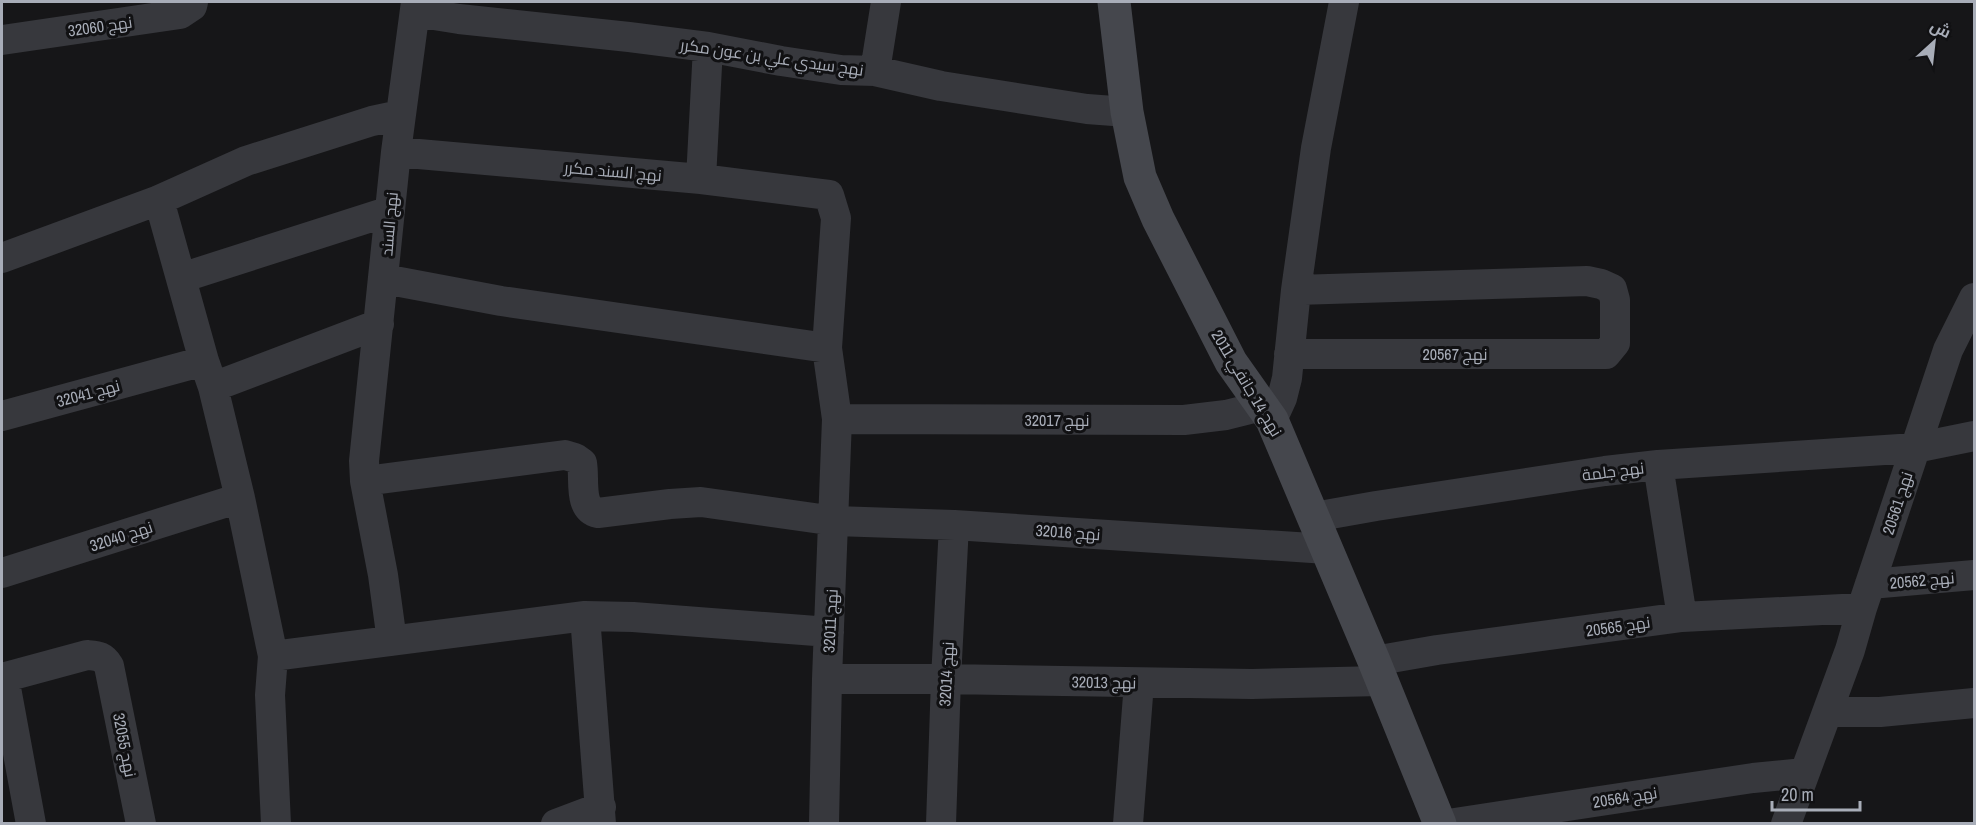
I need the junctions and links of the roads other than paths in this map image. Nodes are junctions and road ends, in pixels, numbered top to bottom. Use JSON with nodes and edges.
{"nodes":[{"id":1,"x":192,"y":2,"type":"edge"},
{"id":2,"x":886,"y":2,"type":"edge"},
{"id":3,"x":1114,"y":2,"type":"edge"},
{"id":4,"x":1344,"y":2,"type":"edge"},
{"id":5,"x":416,"y":7,"type":"edge"},
{"id":6,"x":2,"y":40,"type":"edge"},
{"id":7,"x":708,"y":47,"type":"junction"},
{"id":8,"x":875,"y":71,"type":"junction"},
{"id":9,"x":1127,"y":112,"type":"junction"},
{"id":10,"x":400,"y":115,"type":"junction"},
{"id":11,"x":396,"y":152,"type":"junction"},
{"id":12,"x":701,"y":179,"type":"junction"},
{"id":13,"x":829,"y":195,"type":"joint"},
{"id":14,"x":159,"y":200,"type":"junction"},
{"id":15,"x":390,"y":211,"type":"junction"},
{"id":16,"x":2,"y":258,"type":"edge"},
{"id":17,"x":181,"y":278,"type":"junction"},
{"id":18,"x":384,"y":279,"type":"junction"},
{"id":19,"x":1296,"y":290,"type":"junction"},
{"id":20,"x":1974,"y":298,"type":"edge"},
{"id":21,"x":379,"y":324,"type":"junction"},
{"id":22,"x":827,"y":348,"type":"junction"},
{"id":23,"x":1289,"y":354,"type":"junction"},
{"id":24,"x":208,"y":374,"type":"junction"},
{"id":25,"x":1267,"y":413,"type":"junction"},
{"id":26,"x":2,"y":416,"type":"edge"},
{"id":27,"x":844,"y":419,"type":"junction"},
{"id":28,"x":1974,"y":436,"type":"edge"},
{"id":29,"x":1915,"y":448,"type":"junction"},
{"id":30,"x":1658,"y":465,"type":"junction"},
{"id":31,"x":365,"y":481,"type":"junction"},
{"id":32,"x":240,"y":498,"type":"junction"},
{"id":33,"x":1314,"y":517,"type":"junction"},
{"id":34,"x":835,"y":521,"type":"junction"},
{"id":35,"x":954,"y":525,"type":"junction"},
{"id":36,"x":1314,"y":548,"type":"junction"},
{"id":37,"x":2,"y":573,"type":"edge"},
{"id":38,"x":1974,"y":575,"type":"edge"},
{"id":39,"x":1866,"y":596,"type":"junction"},
{"id":40,"x":585,"y":616,"type":"junction"},
{"id":41,"x":1682,"y":617,"type":"junction"},
{"id":42,"x":829,"y":632,"type":"junction"},
{"id":43,"x":392,"y":641,"type":"junction"},
{"id":44,"x":273,"y":656,"type":"junction"},
{"id":45,"x":1378,"y":671,"type":"junction"},
{"id":46,"x":2,"y":677,"type":"edge"},
{"id":47,"x":827,"y":679,"type":"junction"},
{"id":48,"x":946,"y":679,"type":"junction"},
{"id":49,"x":1139,"y":683,"type":"junction"},
{"id":50,"x":1974,"y":703,"type":"edge"},
{"id":51,"x":1828,"y":712,"type":"junction"},
{"id":52,"x":1804,"y":773,"type":"junction"},
{"id":53,"x":601,"y":815,"type":"edge"},
{"id":54,"x":31,"y":824,"type":"edge"},
{"id":55,"x":141,"y":824,"type":"edge"},
{"id":56,"x":276,"y":824,"type":"edge"},
{"id":57,"x":556,"y":824,"type":"edge"},
{"id":58,"x":824,"y":824,"type":"edge"},
{"id":59,"x":941,"y":824,"type":"edge"},
{"id":60,"x":1128,"y":824,"type":"edge"},
{"id":61,"x":1440,"y":824,"type":"edge"},
{"id":62,"x":1448,"y":824,"type":"edge"},
{"id":63,"x":1786,"y":824,"type":"edge"}],
"edges":[{"from":1,"to":6,"type":"street","name":"نهج 32060"},
{"from":2,"to":8,"type":"street"},
{"from":3,"to":9,"type":"street","name":"نهج 14 جانفي 2011"},
{"from":4,"to":19,"type":"street"},
{"from":5,"to":7,"type":"street","name":"نهج سيدي علي بن عون مكرر"},
{"from":5,"to":10,"type":"street","name":"نهج السند"},
{"from":7,"to":8,"type":"street","name":"نهج سيدي علي بن عون مكرر"},
{"from":7,"to":12,"type":"street"},
{"from":8,"to":9,"type":"street","name":"نهج سيدي علي بن عون مكرر"},
{"from":9,"to":25,"type":"street","name":"نهج 14 جانفي 2011"},
{"from":10,"to":11,"type":"street","name":"نهج السند"},
{"from":10,"to":14,"type":"street"},
{"from":11,"to":12,"type":"street","name":"نهج السند مكرر"},
{"from":11,"to":15,"type":"street","name":"نهج السند"},
{"from":12,"to":13,"type":"street","name":"نهج السند مكرر"},
{"from":13,"to":22,"type":"street","name":"نهج 32011"},
{"from":14,"to":16,"type":"street"},
{"from":14,"to":17,"type":"street"},
{"from":15,"to":17,"type":"street"},
{"from":15,"to":18,"type":"street","name":"نهج السند"},
{"from":17,"to":24,"type":"street"},
{"from":18,"to":21,"type":"street","name":"نهج السند"},
{"from":18,"to":22,"type":"street"},
{"from":19,"to":23,"type":"street"},
{"from":19,"to":23,"type":"street","name":"نهج 20567"},
{"from":20,"to":29,"type":"street","name":"نهج 20561"},
{"from":21,"to":24,"type":"street","name":"نهج 32041"},
{"from":21,"to":31,"type":"street","name":"نهج السند"},
{"from":22,"to":27,"type":"street","name":"نهج 32011"},
{"from":23,"to":25,"type":"street"},
{"from":24,"to":26,"type":"street","name":"نهج 32041"},
{"from":24,"to":32,"type":"street"},
{"from":25,"to":27,"type":"street","name":"نهج 32017"},
{"from":25,"to":33,"type":"street","name":"نهج 14 جانفي 2011"},
{"from":27,"to":34,"type":"street","name":"نهج 32011"},
{"from":28,"to":29,"type":"street","name":"نهج جلمة"},
{"from":29,"to":30,"type":"street","name":"نهج جلمة"},
{"from":29,"to":39,"type":"street","name":"نهج 20561"},
{"from":30,"to":33,"type":"street","name":"نهج جلمة"},
{"from":30,"to":41,"type":"street"},
{"from":31,"to":34,"type":"street","name":"نهج 32016"},
{"from":31,"to":43,"type":"street","name":"نهج السند"},
{"from":32,"to":37,"type":"street","name":"نهج 32040"},
{"from":32,"to":44,"type":"street"},
{"from":33,"to":36,"type":"street","name":"نهج 14 جانفي 2011"},
{"from":34,"to":35,"type":"street","name":"نهج 32016"},
{"from":34,"to":42,"type":"street","name":"نهج 32011"},
{"from":35,"to":36,"type":"street","name":"نهج 32016"},
{"from":35,"to":48,"type":"street","name":"نهج 32014"},
{"from":36,"to":45,"type":"street","name":"نهج 14 جانفي 2011"},
{"from":38,"to":39,"type":"street","name":"نهج 20562"},
{"from":39,"to":41,"type":"street","name":"نهج 20565"},
{"from":39,"to":51,"type":"street","name":"نهج 20561"},
{"from":40,"to":42,"type":"street"},
{"from":40,"to":43,"type":"street"},
{"from":40,"to":53,"type":"street"},
{"from":41,"to":45,"type":"street","name":"نهج 20565"},
{"from":42,"to":47,"type":"street","name":"نهج 32011"},
{"from":43,"to":44,"type":"street"},
{"from":44,"to":56,"type":"street"},
{"from":45,"to":49,"type":"street","name":"نهج 32013"},
{"from":45,"to":61,"type":"street","name":"نهج 14 جانفي 2011"},
{"from":46,"to":54,"type":"street"},
{"from":46,"to":55,"type":"street","name":"نهج 32055"},
{"from":47,"to":48,"type":"street","name":"نهج 32013"},
{"from":47,"to":58,"type":"street","name":"نهج 32011"},
{"from":48,"to":49,"type":"street","name":"نهج 32013"},
{"from":48,"to":59,"type":"street","name":"نهج 32014"},
{"from":49,"to":60,"type":"street"},
{"from":50,"to":51,"type":"street"},
{"from":51,"to":52,"type":"street","name":"نهج 20561"},
{"from":52,"to":62,"type":"street","name":"نهج 20564"},
{"from":52,"to":63,"type":"street","name":"نهج 20561"},
{"from":53,"to":57,"type":"street"}]}
